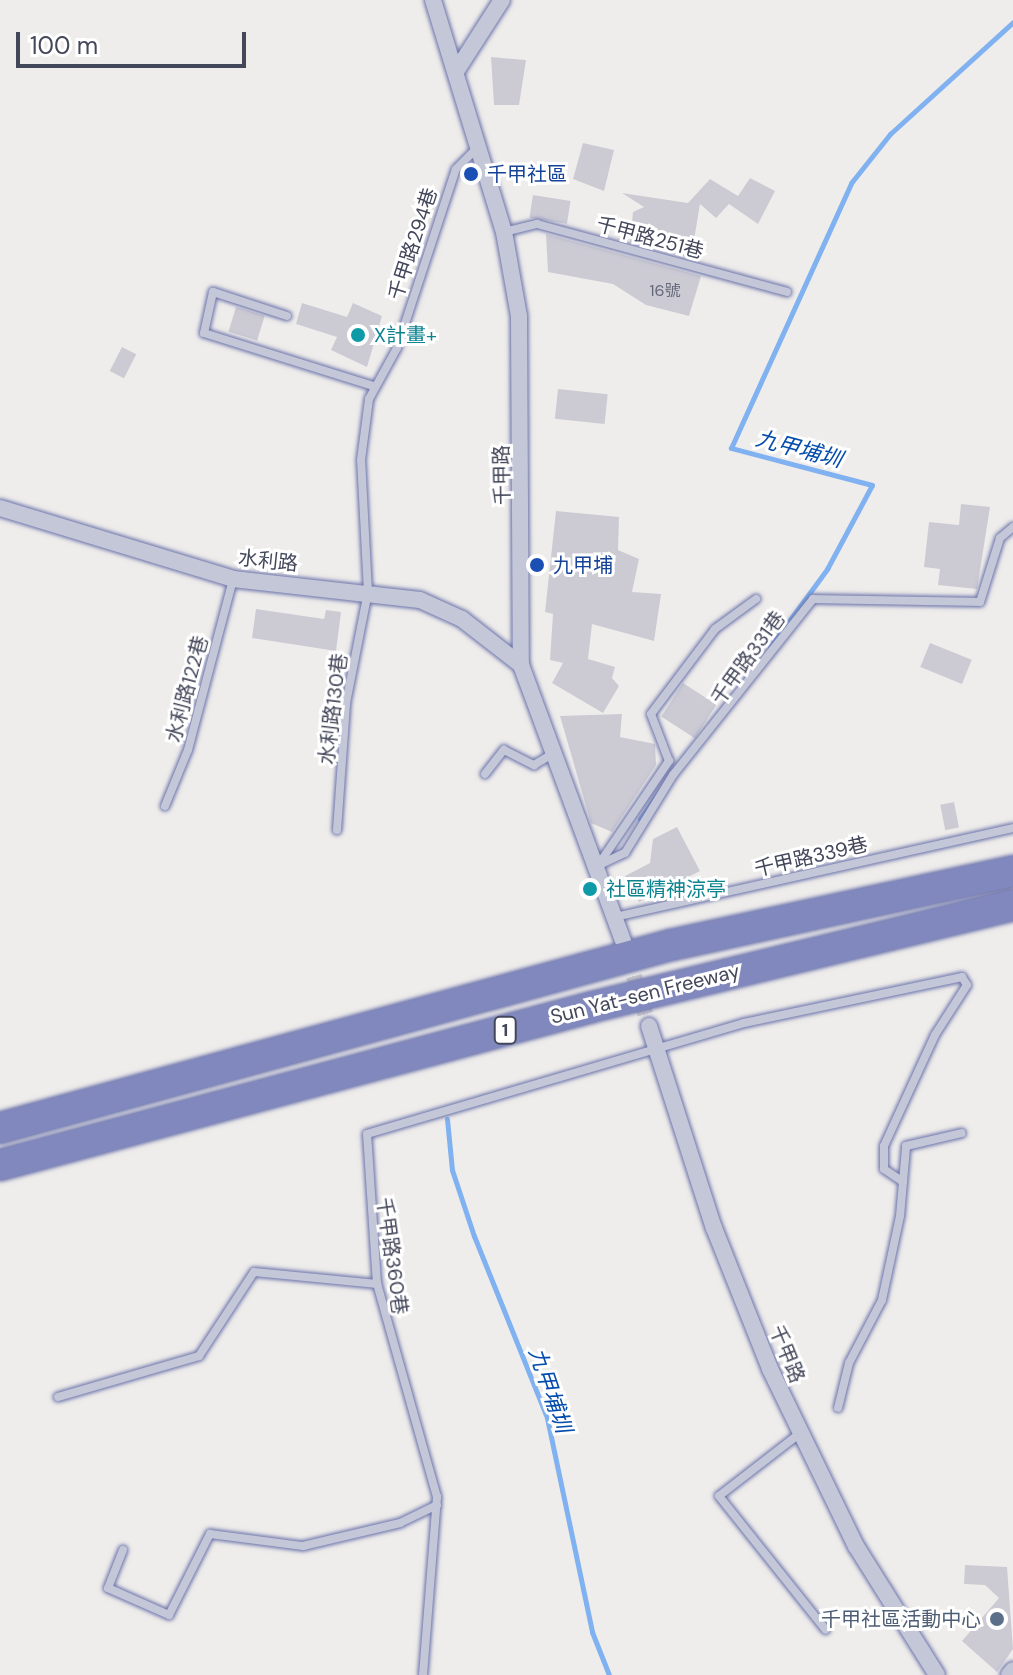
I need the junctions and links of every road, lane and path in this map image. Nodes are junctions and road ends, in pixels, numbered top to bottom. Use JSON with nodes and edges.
{"nodes":[{"id":1,"x":433,"y":0,"type":"edge"},
{"id":2,"x":502,"y":0,"type":"edge"},
{"id":3,"x":457,"y":70,"type":"junction"},
{"id":4,"x":478,"y":146,"type":"junction"},
{"id":5,"x":504,"y":232,"type":"junction"},
{"id":6,"x":787,"y":292,"type":"dead end"},
{"id":7,"x":287,"y":316,"type":"dead end"},
{"id":8,"x":373,"y":386,"type":"junction"},
{"id":9,"x":0,"y":508,"type":"edge"},
{"id":10,"x":1013,"y":527,"type":"edge"},
{"id":11,"x":233,"y":579,"type":"junction"},
{"id":12,"x":368,"y":592,"type":"junction"},
{"id":13,"x":756,"y":599,"type":"dead end"},
{"id":14,"x":521,"y":665,"type":"junction"},
{"id":15,"x":555,"y":753,"type":"junction"},
{"id":16,"x":485,"y":774,"type":"dead end"},
{"id":17,"x":165,"y":806,"type":"dead end"},
{"id":18,"x":1013,"y":828,"type":"edge"},
{"id":19,"x":337,"y":830,"type":"dead end"},
{"id":20,"x":599,"y":865,"type":"junction"},
{"id":21,"x":1013,"y":871,"type":"edge"},
{"id":22,"x":1013,"y":905,"type":"edge"},
{"id":23,"x":615,"y":917,"type":"junction"},
{"id":24,"x":624,"y":944,"type":"tunnel mouth"},
{"id":25,"x":649,"y":1026,"type":"tunnel mouth"},
{"id":26,"x":656,"y":1050,"type":"junction"},
{"id":27,"x":85,"y":1103,"type":"junction"},
{"id":28,"x":0,"y":1121,"type":"edge"},
{"id":29,"x":0,"y":1128,"type":"edge"},
{"id":30,"x":962,"y":1133,"type":"dead end"},
{"id":31,"x":0,"y":1165,"type":"edge"},
{"id":32,"x":903,"y":1182,"type":"junction"},
{"id":33,"x":377,"y":1284,"type":"junction"},
{"id":34,"x":58,"y":1397,"type":"dead end"},
{"id":35,"x":838,"y":1408,"type":"dead end"},
{"id":36,"x":799,"y":1434,"type":"junction"},
{"id":37,"x":437,"y":1505,"type":"junction"},
{"id":38,"x":123,"y":1550,"type":"dead end"},
{"id":39,"x":826,"y":1630,"type":"dead end"},
{"id":40,"x":1013,"y":1670,"type":"edge"},
{"id":41,"x":423,"y":1675,"type":"edge"},
{"id":42,"x":937,"y":1675,"type":"edge"},
{"id":43,"x":1009,"y":1675,"type":"edge"}],
"edges":[{"from":1,"to":3,"type":"street","name":"千甲路"},
{"from":2,"to":3,"type":"street"},
{"from":3,"to":4,"type":"street","name":"千甲路"},
{"from":4,"to":5,"type":"street","name":"千甲路"},
{"from":4,"to":8,"type":"lane","name":"千甲路294巷"},
{"from":5,"to":6,"type":"lane","name":"千甲路251巷"},
{"from":5,"to":14,"type":"street","name":"千甲路"},
{"from":7,"to":8,"type":"lane"},
{"from":8,"to":12,"type":"lane","name":"千甲路294巷"},
{"from":9,"to":11,"type":"street","name":"水利路"},
{"from":10,"to":20,"type":"lane","name":"千甲路331巷"},
{"from":11,"to":12,"type":"street","name":"水利路"},
{"from":11,"to":17,"type":"lane","name":"水利路122巷"},
{"from":12,"to":14,"type":"street","name":"水利路"},
{"from":12,"to":19,"type":"lane","name":"水利路130巷"},
{"from":13,"to":20,"type":"lane"},
{"from":14,"to":15,"type":"street","name":"千甲路"},
{"from":15,"to":16,"type":"lane"},
{"from":15,"to":20,"type":"street","name":"千甲路"},
{"from":18,"to":23,"type":"lane","name":"千甲路339巷"},
{"from":20,"to":23,"type":"street","name":"千甲路"},
{"from":21,"to":27,"type":"highway","name":"Sun Yat-sen Freeway","number":"1"},
{"from":22,"to":31,"type":"highway","name":"Sun Yat-sen Freeway","number":"1"},
{"from":23,"to":24,"type":"street","name":"千甲路"},
{"from":25,"to":26,"type":"street","name":"千甲路"},
{"from":26,"to":32,"type":"lane"},
{"from":26,"to":33,"type":"lane","name":"千甲路360巷"},
{"from":26,"to":36,"type":"street","name":"千甲路"},
{"from":27,"to":28,"type":"highway"},
{"from":27,"to":29,"type":"highway","name":"Sun Yat-sen Freeway","number":"1"},
{"from":30,"to":32,"type":"lane"},
{"from":32,"to":35,"type":"lane"},
{"from":33,"to":34,"type":"lane"},
{"from":33,"to":37,"type":"lane","name":"千甲路360巷"},
{"from":36,"to":39,"type":"lane"},
{"from":36,"to":42,"type":"street","name":"千甲路"},
{"from":37,"to":38,"type":"lane"},
{"from":37,"to":41,"type":"lane","name":"千甲路360巷"},
{"from":40,"to":43,"type":"street"}]}
